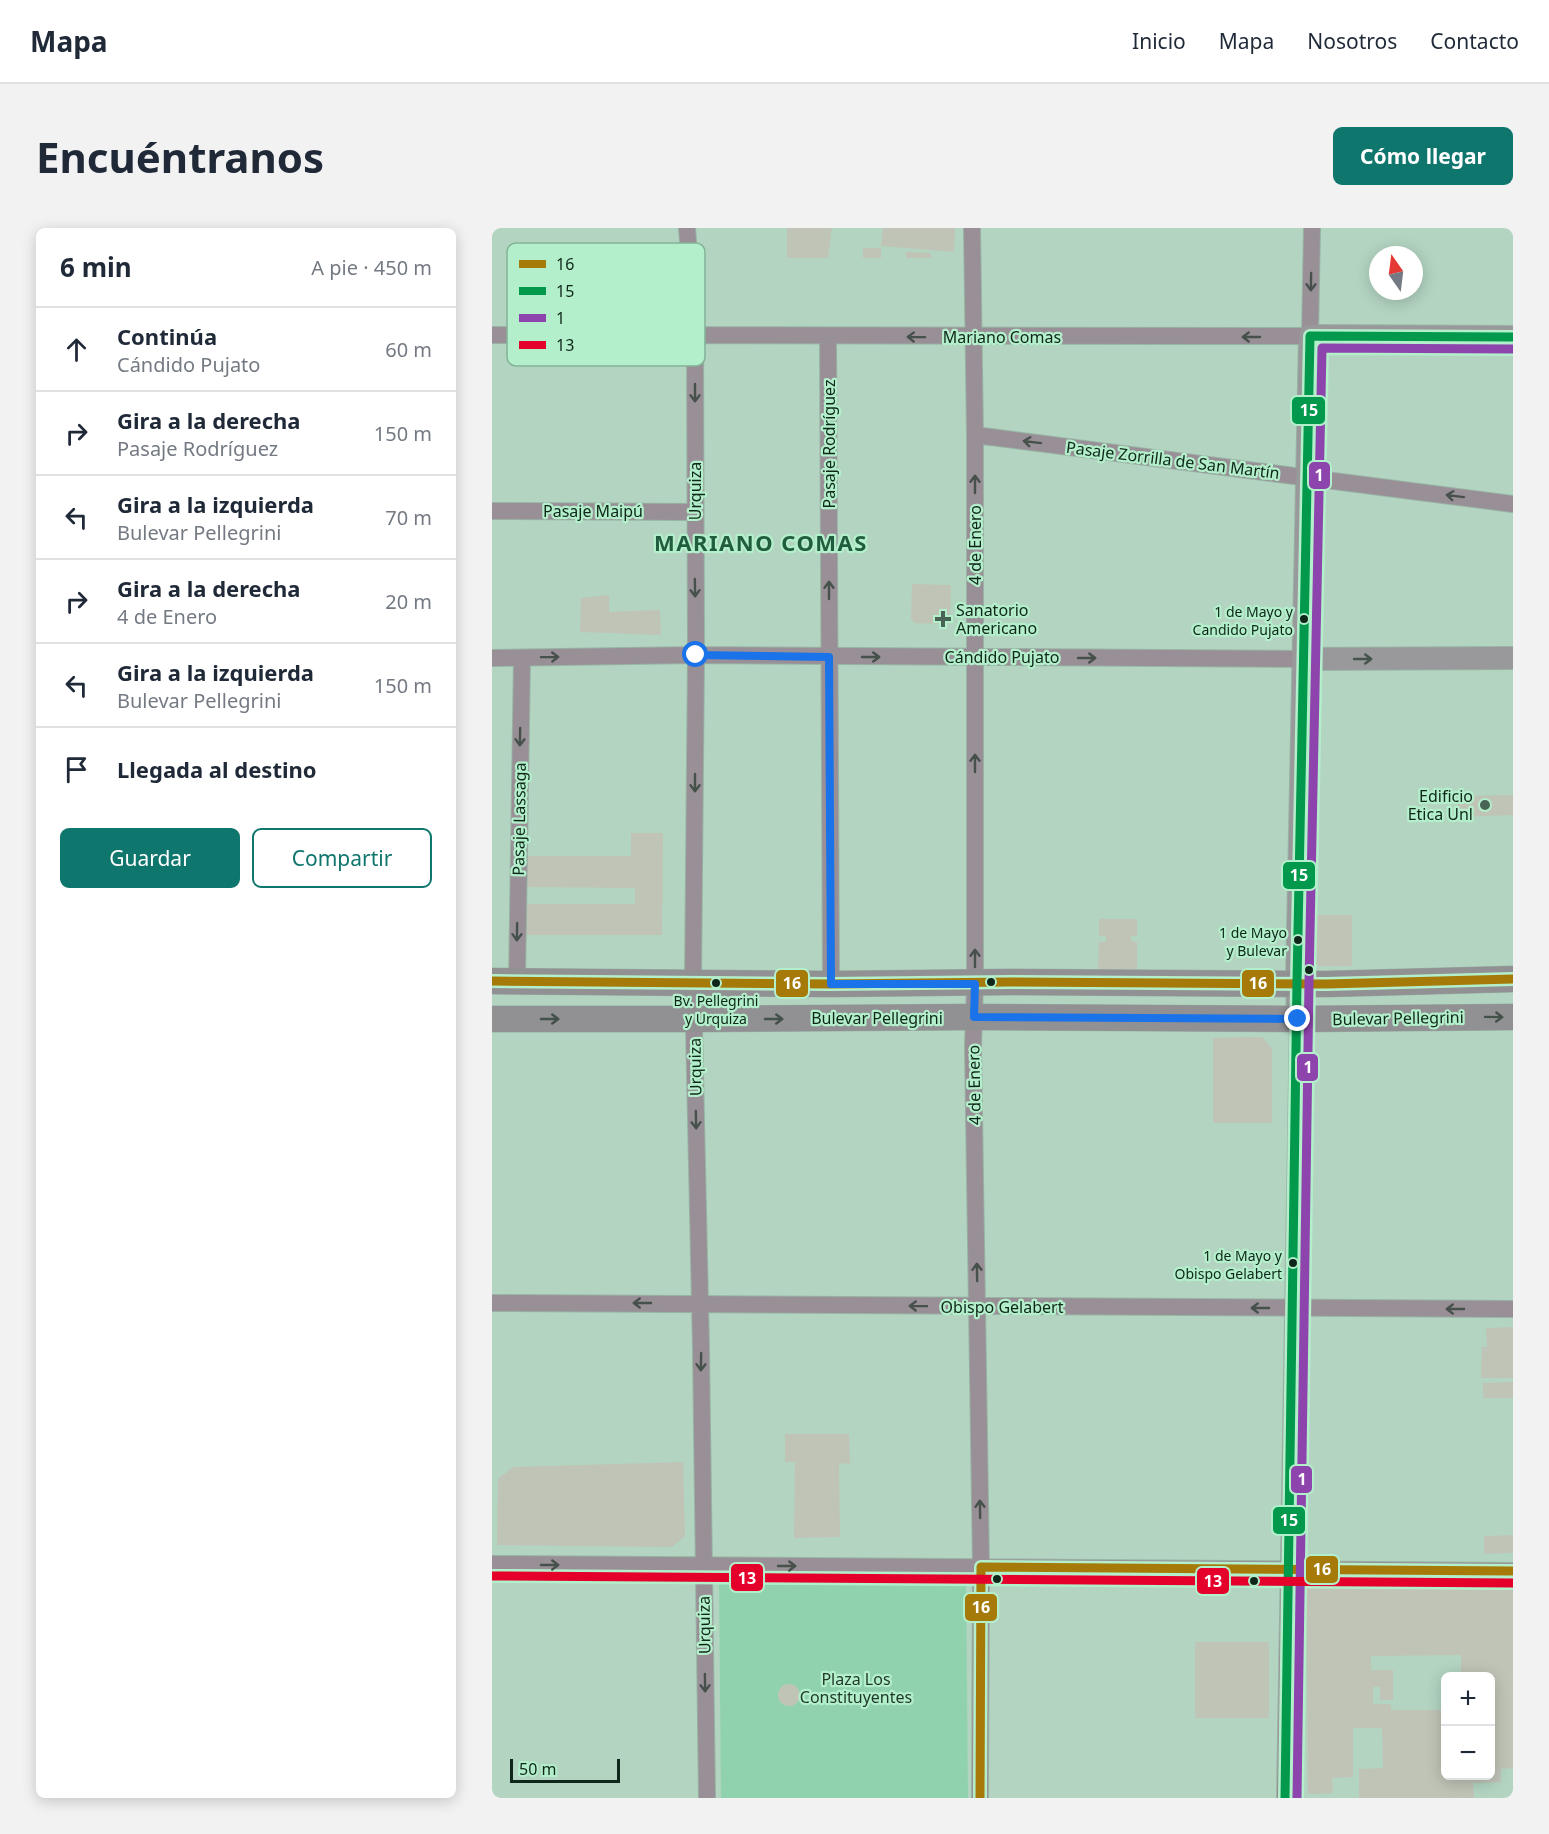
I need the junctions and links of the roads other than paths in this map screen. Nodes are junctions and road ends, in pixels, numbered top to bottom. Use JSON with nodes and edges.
{"nodes":[{"id":1,"x":687,"y":228,"type":"edge"},
{"id":2,"x":972,"y":228,"type":"edge"},
{"id":3,"x":1312,"y":228,"type":"edge"},
{"id":4,"x":688,"y":243,"type":"edge"},
{"id":5,"x":705,"y":335,"type":"edge"},
{"id":6,"x":828,"y":336,"type":"junction"},
{"id":7,"x":1310,"y":336,"type":"junction"},
{"id":8,"x":1513,"y":337,"type":"edge"},
{"id":9,"x":974,"y":338,"type":"junction"},
{"id":10,"x":695,"y":366,"type":"edge"},
{"id":11,"x":975,"y":435,"type":"junction"},
{"id":12,"x":1306,"y":477,"type":"junction"},
{"id":13,"x":1513,"y":504,"type":"edge"},
{"id":14,"x":492,"y":511,"type":"edge"},
{"id":15,"x":694,"y":512,"type":"junction"},
{"id":16,"x":696,"y":655,"type":"junction"},
{"id":17,"x":829,"y":657,"type":"junction"},
{"id":18,"x":976,"y":657,"type":"junction"},
{"id":19,"x":492,"y":658,"type":"edge"},
{"id":20,"x":522,"y":658,"type":"junction"},
{"id":21,"x":1513,"y":658,"type":"edge"},
{"id":22,"x":1304,"y":659,"type":"junction"},
{"id":23,"x":1513,"y":979,"type":"edge"},
{"id":24,"x":504,"y":981,"type":"edge"},
{"id":25,"x":693,"y":982,"type":"junction"},
{"id":26,"x":1297,"y":982,"type":"junction"},
{"id":27,"x":831,"y":984,"type":"junction"},
{"id":28,"x":975,"y":984,"type":"junction"},
{"id":29,"x":974,"y":1017,"type":"junction"},
{"id":30,"x":1513,"y":1017,"type":"edge"},
{"id":31,"x":492,"y":1018,"type":"edge"},
{"id":32,"x":1298,"y":1019,"type":"junction"},
{"id":33,"x":694,"y":1020,"type":"junction"},
{"id":34,"x":492,"y":1303,"type":"edge"},
{"id":35,"x":701,"y":1304,"type":"junction"},
{"id":36,"x":977,"y":1307,"type":"junction"},
{"id":37,"x":1294,"y":1309,"type":"junction"},
{"id":38,"x":1513,"y":1309,"type":"edge"},
{"id":39,"x":492,"y":1564,"type":"edge"},
{"id":40,"x":703,"y":1566,"type":"junction"},
{"id":41,"x":981,"y":1567,"type":"junction"},
{"id":42,"x":1289,"y":1569,"type":"junction"},
{"id":43,"x":1513,"y":1571,"type":"edge"},
{"id":44,"x":706,"y":1798,"type":"edge"},
{"id":45,"x":980,"y":1798,"type":"edge"},
{"id":46,"x":1285,"y":1798,"type":"edge"}],
"edges":[{"from":1,"to":4,"type":"street","name":"Urquiza"},
{"from":2,"to":9,"type":"street","name":"4 de Enero"},
{"from":3,"to":7,"type":"street","one_way":true},
{"from":5,"to":6,"type":"street","name":"Mariano Comas"},
{"from":9,"to":6,"type":"street","name":"Mariano Comas","one_way":true},
{"from":17,"to":6,"type":"street","name":"Pasaje Rodríguez","one_way":true},
{"from":7,"to":8,"type":"main road","name":"Mariano Comas"},
{"from":7,"to":9,"type":"street","name":"Mariano Comas","one_way":true},
{"from":7,"to":12,"type":"main road"},
{"from":9,"to":11,"type":"street","name":"4 de Enero"},
{"from":10,"to":15,"type":"street","name":"Urquiza","one_way":true},
{"from":12,"to":11,"type":"street","name":"Pasaje Zorrilla de San Martín","one_way":true},
{"from":18,"to":11,"type":"street","name":"4 de Enero","one_way":true},
{"from":13,"to":12,"type":"street","name":"Pasaje Zorrilla de San Martín","one_way":true},
{"from":12,"to":22,"type":"main road"},
{"from":14,"to":15,"type":"street","name":"Pasaje Maipú"},
{"from":15,"to":16,"type":"street","name":"Urquiza","one_way":true},
{"from":16,"to":17,"type":"street","name":"Cándido Pujato"},
{"from":20,"to":16,"type":"street","name":"Cándido Pujato","one_way":true},
{"from":16,"to":25,"type":"street","name":"Urquiza","one_way":true},
{"from":17,"to":18,"type":"street","name":"Cándido Pujato","one_way":true},
{"from":17,"to":27,"type":"street","name":"Pasaje Rodríguez"},
{"from":18,"to":22,"type":"street","name":"Cándido Pujato","one_way":true},
{"from":28,"to":18,"type":"street","name":"4 de Enero","one_way":true},
{"from":19,"to":20,"type":"street","name":"Cándido Pujato"},
{"from":20,"to":24,"type":"street","name":"Pasaje Lassaga","one_way":true},
{"from":22,"to":21,"type":"main road","name":"Cándido Pujato","one_way":true},
{"from":22,"to":26,"type":"main road"},
{"from":23,"to":26,"type":"main road","name":"Bulevar Pellegrini"},
{"from":24,"to":25,"type":"main road","name":"Bulevar Pellegrini"},
{"from":25,"to":27,"type":"main road","name":"Bulevar Pellegrini"},
{"from":25,"to":33,"type":"street","name":"Urquiza"},
{"from":26,"to":28,"type":"main road","name":"Bulevar Pellegrini"},
{"from":26,"to":32,"type":"main road"},
{"from":27,"to":28,"type":"main road","name":"Bulevar Pellegrini"},
{"from":28,"to":29,"type":"street","name":"4 de Enero"},
{"from":29,"to":32,"type":"main road","name":"Bulevar Pellegrini"},
{"from":33,"to":29,"type":"main road","name":"Bulevar Pellegrini","one_way":true},
{"from":36,"to":29,"type":"street","name":"4 de Enero","one_way":true},
{"from":32,"to":30,"type":"main road","name":"Bulevar Pellegrini","one_way":true},
{"from":31,"to":33,"type":"main road","name":"Bulevar Pellegrini","one_way":true},
{"from":32,"to":37,"type":"street"},
{"from":33,"to":35,"type":"street","name":"Urquiza","one_way":true},
{"from":35,"to":34,"type":"street","name":"Obispo Gelabert","one_way":true},
{"from":36,"to":35,"type":"street","name":"Obispo Gelabert","one_way":true},
{"from":35,"to":40,"type":"street","name":"Urquiza","one_way":true},
{"from":37,"to":36,"type":"street","name":"Obispo Gelabert","one_way":true},
{"from":41,"to":36,"type":"street","name":"4 de Enero","one_way":true},
{"from":38,"to":37,"type":"street","name":"Obispo Gelabert","one_way":true},
{"from":37,"to":42,"type":"street"},
{"from":39,"to":40,"type":"street","one_way":true},
{"from":40,"to":41,"type":"street","one_way":true},
{"from":40,"to":44,"type":"street","name":"Urquiza","one_way":true},
{"from":41,"to":42,"type":"street"},
{"from":41,"to":45,"type":"street","name":"4 de Enero"},
{"from":42,"to":43,"type":"street"},
{"from":42,"to":46,"type":"street"}]}
